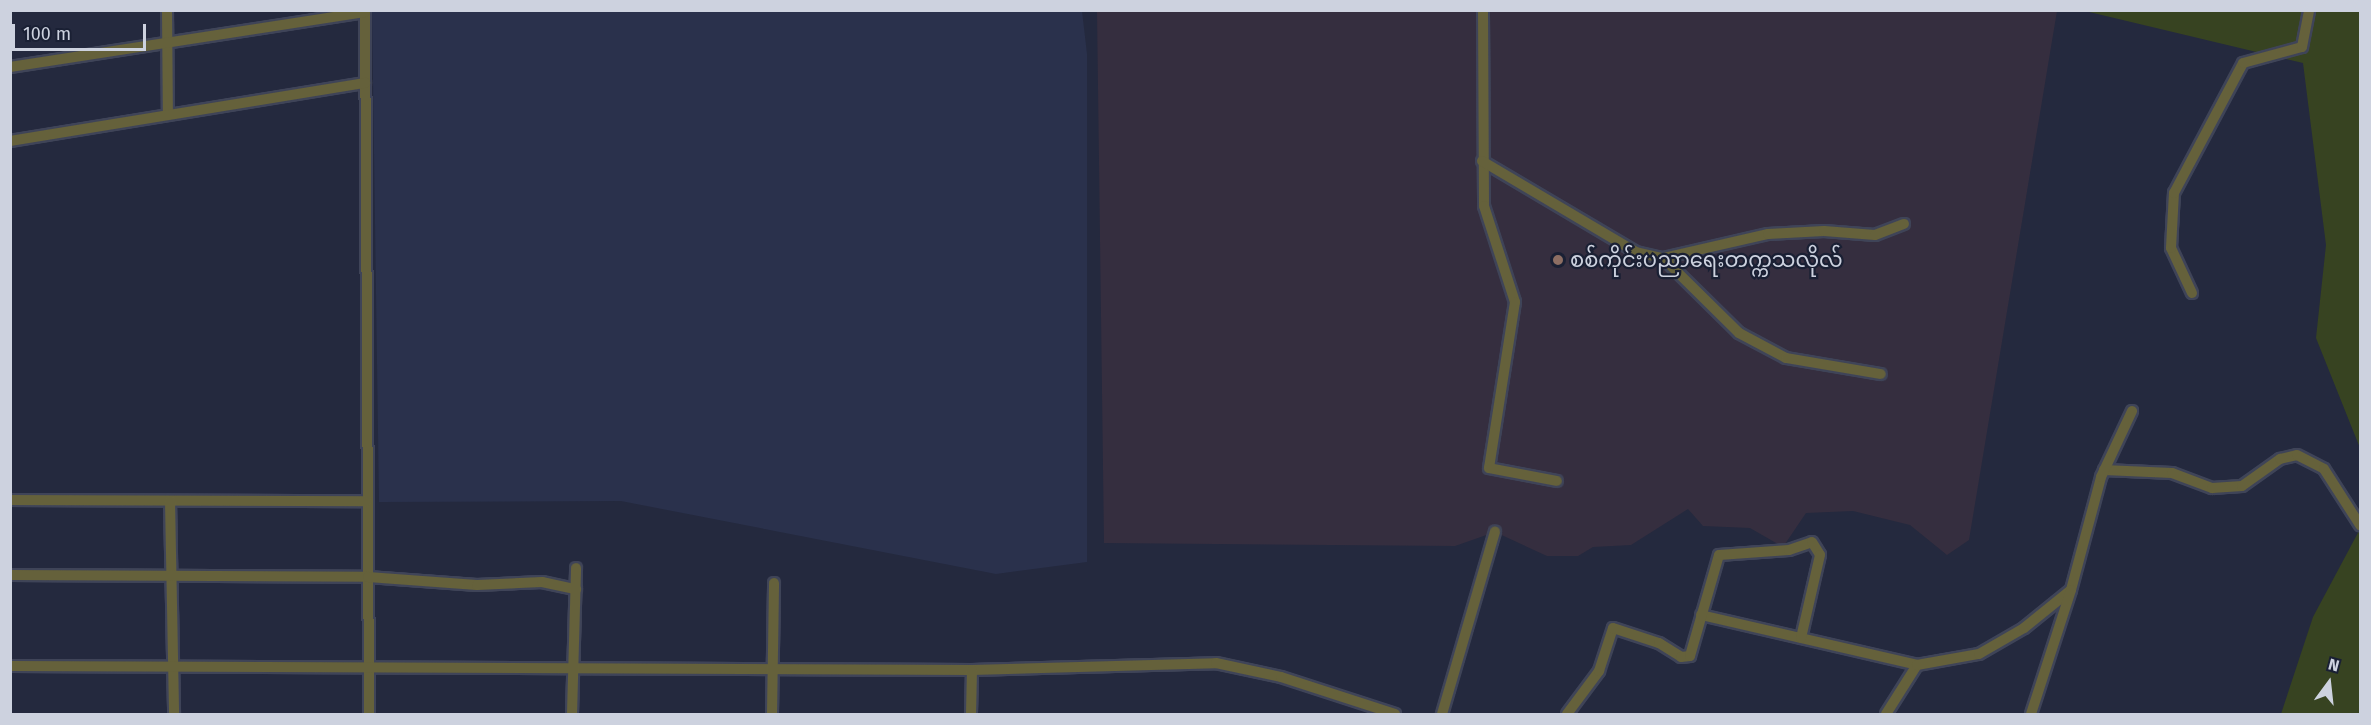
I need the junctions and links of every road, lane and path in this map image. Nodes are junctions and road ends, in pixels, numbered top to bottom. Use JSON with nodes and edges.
{"nodes":[{"id":1,"x":167,"y":10,"type":"edge"},
{"id":2,"x":1483,"y":10,"type":"edge"},
{"id":3,"x":2309,"y":10,"type":"edge"},
{"id":4,"x":365,"y":11,"type":"edge"},
{"id":5,"x":168,"y":44,"type":"junction"},
{"id":6,"x":10,"y":67,"type":"edge"},
{"id":7,"x":365,"y":83,"type":"junction"},
{"id":8,"x":168,"y":115,"type":"junction"},
{"id":9,"x":10,"y":141,"type":"edge"},
{"id":10,"x":1482,"y":161,"type":"junction"},
{"id":11,"x":1904,"y":224,"type":"dead end"},
{"id":12,"x":1663,"y":258,"type":"junction"},
{"id":13,"x":2192,"y":292,"type":"dead end"},
{"id":14,"x":1881,"y":374,"type":"dead end"},
{"id":15,"x":2132,"y":411,"type":"dead end"},
{"id":16,"x":2104,"y":470,"type":"junction"},
{"id":17,"x":1557,"y":481,"type":"dead end"},
{"id":18,"x":10,"y":500,"type":"edge"},
{"id":19,"x":170,"y":501,"type":"junction"},
{"id":20,"x":367,"y":501,"type":"junction"},
{"id":21,"x":2361,"y":525,"type":"edge"},
{"id":22,"x":1495,"y":532,"type":"dead end"},
{"id":23,"x":576,"y":568,"type":"dead end"},
{"id":24,"x":10,"y":575,"type":"edge"},
{"id":25,"x":174,"y":576,"type":"junction"},
{"id":26,"x":368,"y":577,"type":"junction"},
{"id":27,"x":774,"y":583,"type":"dead end"},
{"id":28,"x":576,"y":589,"type":"junction"},
{"id":29,"x":2071,"y":590,"type":"junction"},
{"id":30,"x":1701,"y":615,"type":"junction"},
{"id":31,"x":1801,"y":638,"type":"junction"},
{"id":32,"x":573,"y":665,"type":"junction"},
{"id":33,"x":1917,"y":665,"type":"junction"},
{"id":34,"x":10,"y":666,"type":"edge"},
{"id":35,"x":174,"y":666,"type":"junction"},
{"id":36,"x":773,"y":667,"type":"junction"},
{"id":37,"x":368,"y":668,"type":"junction"},
{"id":38,"x":972,"y":670,"type":"junction"},
{"id":39,"x":174,"y":714,"type":"edge"},
{"id":40,"x":369,"y":714,"type":"edge"},
{"id":41,"x":572,"y":714,"type":"edge"},
{"id":42,"x":772,"y":714,"type":"edge"},
{"id":43,"x":972,"y":714,"type":"edge"},
{"id":44,"x":1395,"y":714,"type":"edge"},
{"id":45,"x":1442,"y":714,"type":"edge"},
{"id":46,"x":1567,"y":714,"type":"edge"},
{"id":47,"x":1887,"y":714,"type":"edge"},
{"id":48,"x":2031,"y":714,"type":"edge"}],
"edges":[{"from":1,"to":5,"type":"street"},
{"from":2,"to":10,"type":"street"},
{"from":3,"to":13,"type":"street"},
{"from":4,"to":5,"type":"street"},
{"from":4,"to":7,"type":"street"},
{"from":5,"to":6,"type":"street"},
{"from":5,"to":8,"type":"street"},
{"from":7,"to":8,"type":"street"},
{"from":7,"to":20,"type":"street"},
{"from":8,"to":9,"type":"street"},
{"from":10,"to":12,"type":"street"},
{"from":10,"to":17,"type":"street"},
{"from":11,"to":12,"type":"street"},
{"from":12,"to":14,"type":"street"},
{"from":15,"to":16,"type":"street"},
{"from":16,"to":21,"type":"street"},
{"from":16,"to":29,"type":"street"},
{"from":18,"to":19,"type":"street"},
{"from":19,"to":20,"type":"street"},
{"from":19,"to":25,"type":"street"},
{"from":20,"to":26,"type":"street"},
{"from":22,"to":45,"type":"street"},
{"from":23,"to":28,"type":"street"},
{"from":24,"to":25,"type":"street"},
{"from":25,"to":26,"type":"street"},
{"from":25,"to":35,"type":"street"},
{"from":26,"to":28,"type":"street"},
{"from":26,"to":37,"type":"street"},
{"from":27,"to":36,"type":"street"},
{"from":28,"to":32,"type":"street"},
{"from":29,"to":33,"type":"street"},
{"from":29,"to":48,"type":"street"},
{"from":30,"to":31,"type":"street"},
{"from":30,"to":31,"type":"street"},
{"from":30,"to":46,"type":"street"},
{"from":31,"to":33,"type":"street"},
{"from":32,"to":36,"type":"street"},
{"from":32,"to":37,"type":"street"},
{"from":32,"to":41,"type":"street"},
{"from":33,"to":47,"type":"street"},
{"from":34,"to":35,"type":"street"},
{"from":35,"to":37,"type":"street"},
{"from":35,"to":39,"type":"street"},
{"from":36,"to":38,"type":"street"},
{"from":36,"to":42,"type":"street"},
{"from":37,"to":40,"type":"street"},
{"from":38,"to":43,"type":"street"},
{"from":38,"to":44,"type":"street"}]}
